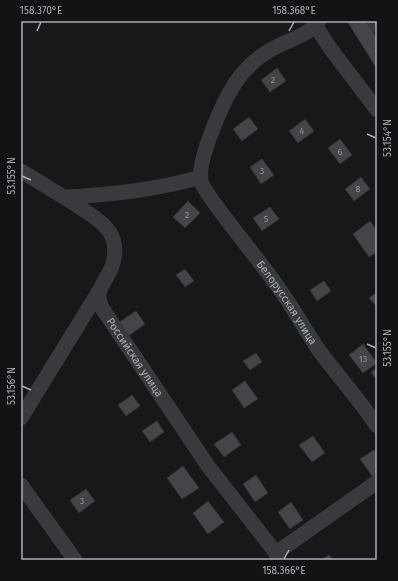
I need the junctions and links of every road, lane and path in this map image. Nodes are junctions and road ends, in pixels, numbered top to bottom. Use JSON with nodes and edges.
{"nodes":[{"id":1,"x":374,"y":21,"type":"edge"},
{"id":2,"x":317,"y":23,"type":"edge"},
{"id":3,"x":377,"y":26,"type":"edge"},
{"id":4,"x":377,"y":110,"type":"edge"},
{"id":5,"x":21,"y":171,"type":"edge"},
{"id":6,"x":201,"y":177,"type":"junction"},
{"id":7,"x":64,"y":197,"type":"junction"},
{"id":8,"x":99,"y":291,"type":"junction"},
{"id":9,"x":21,"y":418,"type":"edge"},
{"id":10,"x":377,"y":426,"type":"edge"},
{"id":11,"x":377,"y":482,"type":"edge"},
{"id":12,"x":21,"y":485,"type":"edge"},
{"id":13,"x":277,"y":556,"type":"edge"},
{"id":14,"x":74,"y":560,"type":"edge"}],
"edges":[{"from":1,"to":3,"type":"street"},
{"from":2,"to":4,"type":"street"},
{"from":2,"to":6,"type":"street"},
{"from":5,"to":7,"type":"street"},
{"from":6,"to":7,"type":"street"},
{"from":6,"to":10,"type":"street","name":"Белорусская улица"},
{"from":7,"to":8,"type":"street"},
{"from":8,"to":9,"type":"street"},
{"from":8,"to":13,"type":"street","name":"Российская улица"},
{"from":11,"to":13,"type":"street"},
{"from":12,"to":14,"type":"street"}]}
